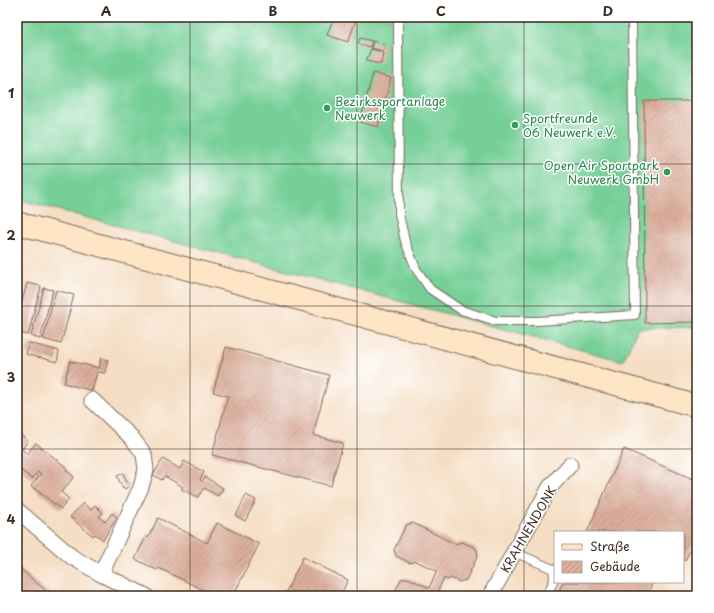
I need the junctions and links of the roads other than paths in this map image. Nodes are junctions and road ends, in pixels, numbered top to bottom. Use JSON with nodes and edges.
{"nodes":[{"id":1,"x":398,"y":17,"type":"edge"},
{"id":2,"x":632,"y":17,"type":"edge"},
{"id":3,"x":17,"y":223,"type":"edge"},
{"id":4,"x":92,"y":400,"type":"dead end"},
{"id":5,"x":697,"y":406,"type":"edge"},
{"id":6,"x":570,"y":465,"type":"dead end"},
{"id":7,"x":17,"y":510,"type":"edge"},
{"id":8,"x":514,"y":552,"type":"junction"},
{"id":9,"x":101,"y":574,"type":"junction"},
{"id":10,"x":554,"y":579,"type":"edge"},
{"id":11,"x":146,"y":596,"type":"edge"},
{"id":12,"x":490,"y":596,"type":"edge"},
{"id":13,"x":547,"y":596,"type":"edge"}],
"edges":[{"from":1,"to":2,"type":"lane"},
{"from":3,"to":5,"type":"main road"},
{"from":4,"to":9,"type":"street"},
{"from":6,"to":8,"type":"street","name":"KRAHNENDONK"},
{"from":7,"to":9,"type":"street"},
{"from":8,"to":10,"type":"lane"},
{"from":8,"to":12,"type":"street","name":"KRAHNENDONK"},
{"from":9,"to":11,"type":"street"},
{"from":10,"to":13,"type":"lane"}]}
